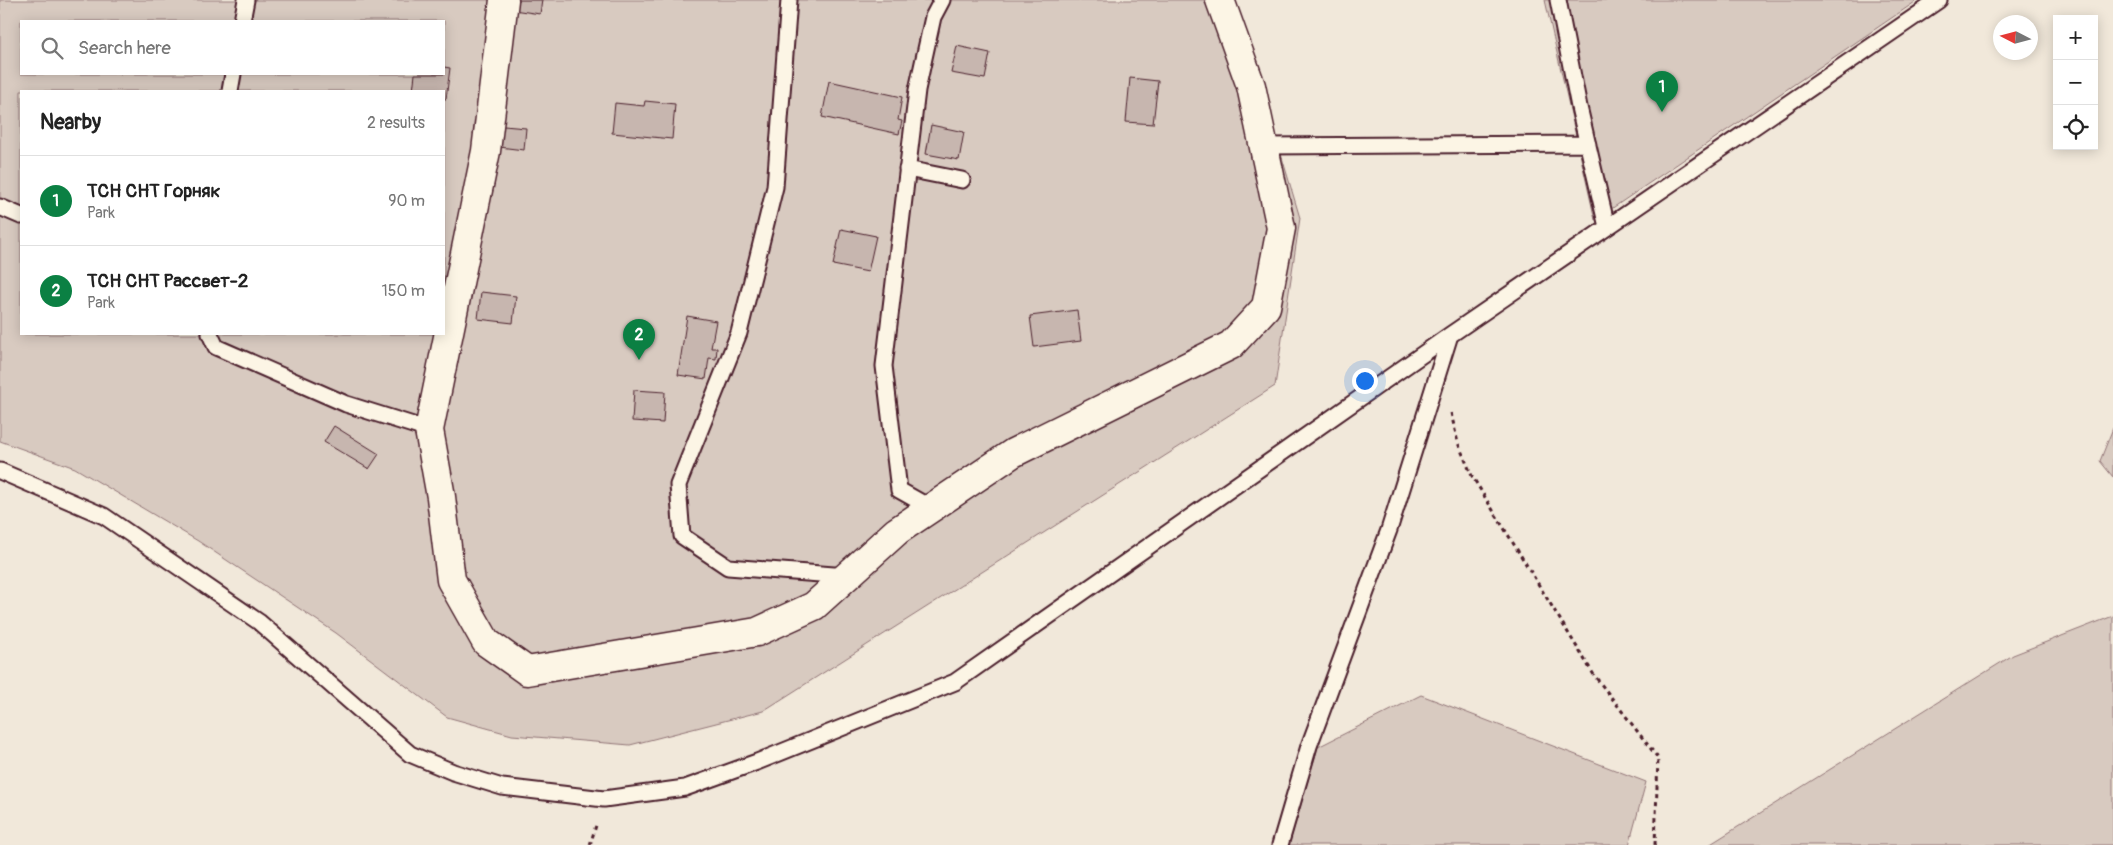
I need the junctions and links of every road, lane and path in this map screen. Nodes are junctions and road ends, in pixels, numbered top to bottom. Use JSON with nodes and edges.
{"nodes":[{"id":1,"x":246,"y":0,"type":"edge"},
{"id":2,"x":504,"y":0,"type":"edge"},
{"id":3,"x":789,"y":0,"type":"edge"},
{"id":4,"x":942,"y":0,"type":"edge"},
{"id":5,"x":1220,"y":0,"type":"edge"},
{"id":6,"x":1558,"y":0,"type":"edge"},
{"id":7,"x":1939,"y":0,"type":"edge"},
{"id":8,"x":242,"y":20,"type":"edge"},
{"id":9,"x":233,"y":75,"type":"edge"},
{"id":10,"x":230,"y":90,"type":"edge"},
{"id":11,"x":1588,"y":144,"type":"junction"},
{"id":12,"x":1264,"y":146,"type":"junction"},
{"id":13,"x":907,"y":169,"type":"junction"},
{"id":14,"x":962,"y":180,"type":"dead end"},
{"id":15,"x":0,"y":207,"type":"edge"},
{"id":16,"x":20,"y":216,"type":"edge"},
{"id":17,"x":1607,"y":227,"type":"junction"},
{"id":18,"x":210,"y":335,"type":"edge"},
{"id":19,"x":1450,"y":335,"type":"junction"},
{"id":20,"x":1450,"y":409,"type":"dead end"},
{"id":21,"x":429,"y":430,"type":"junction"},
{"id":22,"x":0,"y":471,"type":"edge"},
{"id":23,"x":931,"y":508,"type":"junction"},
{"id":24,"x":847,"y":576,"type":"junction"},
{"id":25,"x":1280,"y":845,"type":"edge"},
{"id":26,"x":1655,"y":845,"type":"edge"}],
"edges":[{"from":1,"to":8,"type":"lane"},
{"from":2,"to":21,"type":"street"},
{"from":3,"to":24,"type":"lane"},
{"from":4,"to":13,"type":"lane"},
{"from":5,"to":12,"type":"street"},
{"from":6,"to":11,"type":"lane"},
{"from":7,"to":17,"type":"lane"},
{"from":9,"to":10,"type":"lane"},
{"from":11,"to":12,"type":"lane"},
{"from":11,"to":17,"type":"lane"},
{"from":12,"to":23,"type":"street"},
{"from":13,"to":14,"type":"lane"},
{"from":13,"to":23,"type":"lane"},
{"from":15,"to":16,"type":"lane"},
{"from":17,"to":19,"type":"lane"},
{"from":18,"to":21,"type":"lane"},
{"from":19,"to":22,"type":"lane"},
{"from":19,"to":25,"type":"lane"},
{"from":20,"to":26,"type":"path"},
{"from":21,"to":24,"type":"street"},
{"from":23,"to":24,"type":"street"}]}
